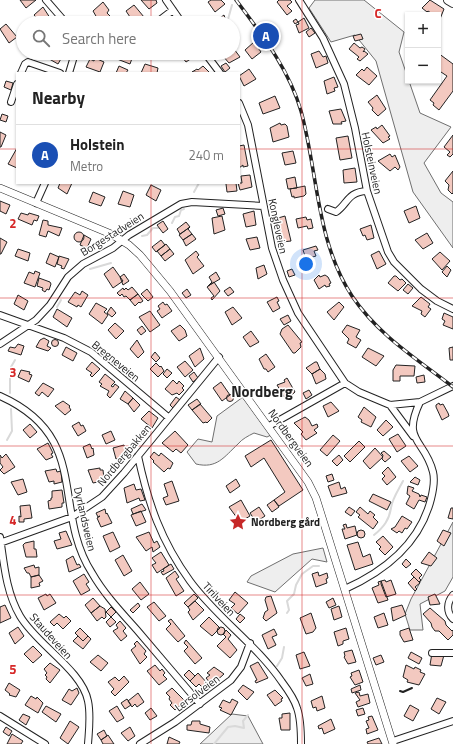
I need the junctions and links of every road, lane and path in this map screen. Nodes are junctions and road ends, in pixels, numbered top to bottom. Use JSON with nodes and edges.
{"nodes":[{"id":1,"x":46,"y":0,"type":"edge"},
{"id":2,"x":166,"y":0,"type":"edge"},
{"id":3,"x":299,"y":0,"type":"edge"},
{"id":4,"x":448,"y":0,"type":"edge"},
{"id":5,"x":453,"y":3,"type":"edge"},
{"id":6,"x":173,"y":10,"type":"junction"},
{"id":7,"x":60,"y":16,"type":"edge"},
{"id":8,"x":165,"y":16,"type":"edge"},
{"id":9,"x":177,"y":16,"type":"edge"},
{"id":10,"x":73,"y":60,"type":"edge"},
{"id":11,"x":210,"y":60,"type":"edge"},
{"id":12,"x":21,"y":72,"type":"edge"},
{"id":13,"x":57,"y":72,"type":"edge"},
{"id":14,"x":69,"y":72,"type":"edge"},
{"id":15,"x":219,"y":72,"type":"edge"},
{"id":16,"x":16,"y":87,"type":"edge"},
{"id":17,"x":11,"y":102,"type":"dead end"},
{"id":18,"x":240,"y":105,"type":"edge"},
{"id":19,"x":45,"y":184,"type":"edge"},
{"id":20,"x":0,"y":188,"type":"edge"},
{"id":21,"x":367,"y":191,"type":"junction"},
{"id":22,"x":36,"y":203,"type":"junction"},
{"id":23,"x":263,"y":206,"type":"junction"},
{"id":24,"x":328,"y":209,"type":"dead end"},
{"id":25,"x":122,"y":240,"type":"junction"},
{"id":26,"x":453,"y":309,"type":"edge"},
{"id":27,"x":0,"y":314,"type":"edge"},
{"id":28,"x":30,"y":325,"type":"junction"},
{"id":29,"x":0,"y":344,"type":"edge"},
{"id":30,"x":219,"y":357,"type":"junction"},
{"id":31,"x":345,"y":383,"type":"junction"},
{"id":32,"x":453,"y":386,"type":"edge"},
{"id":33,"x":0,"y":396,"type":"edge"},
{"id":34,"x":420,"y":402,"type":"junction"},
{"id":35,"x":390,"y":405,"type":"junction"},
{"id":36,"x":168,"y":417,"type":"junction"},
{"id":37,"x":269,"y":426,"type":"junction"},
{"id":38,"x":414,"y":437,"type":"junction"},
{"id":39,"x":138,"y":456,"type":"junction"},
{"id":40,"x":72,"y":516,"type":"junction"},
{"id":41,"x":0,"y":541,"type":"edge"},
{"id":42,"x":345,"y":588,"type":"junction"},
{"id":43,"x":453,"y":595,"type":"edge"},
{"id":44,"x":453,"y":619,"type":"edge"},
{"id":45,"x":250,"y":644,"type":"junction"},
{"id":46,"x":432,"y":653,"type":"dead end"},
{"id":47,"x":453,"y":653,"type":"edge"},
{"id":48,"x":200,"y":704,"type":"junction"},
{"id":49,"x":0,"y":716,"type":"edge"},
{"id":50,"x":453,"y":721,"type":"edge"},
{"id":51,"x":393,"y":743,"type":"edge"},
{"id":52,"x":46,"y":744,"type":"edge"},
{"id":53,"x":88,"y":744,"type":"edge"},
{"id":54,"x":140,"y":744,"type":"edge"},
{"id":55,"x":301,"y":744,"type":"edge"}],
"edges":[{"from":1,"to":7,"type":"street"},
{"from":2,"to":6,"type":"street"},
{"from":3,"to":21,"type":"street","name":"Holsteinveien"},
{"from":4,"to":5,"type":"main road"},
{"from":6,"to":8,"type":"street"},
{"from":6,"to":9,"type":"street"},
{"from":10,"to":14,"type":"street"},
{"from":11,"to":15,"type":"street"},
{"from":12,"to":13,"type":"street"},
{"from":16,"to":17,"type":"street"},
{"from":18,"to":23,"type":"street","name":"Kongleveien"},
{"from":19,"to":22,"type":"street"},
{"from":20,"to":22,"type":"street","name":"Nordbergveien"},
{"from":21,"to":24,"type":"street"},
{"from":21,"to":26,"type":"street","name":"Holsteinveien"},
{"from":22,"to":25,"type":"street","name":"Nordbergveien"},
{"from":23,"to":25,"type":"street","name":"Borgestadveien"},
{"from":23,"to":31,"type":"street","name":"Kongleveien"},
{"from":25,"to":28,"type":"street","name":"Borgestadveien"},
{"from":25,"to":30,"type":"street","name":"Nordbergveien"},
{"from":27,"to":28,"type":"street","name":"Bregneveien"},
{"from":28,"to":29,"type":"street","name":"Borgestadveien"},
{"from":28,"to":36,"type":"street","name":"Bregneveien"},
{"from":30,"to":36,"type":"street","name":"Nordbergbakken"},
{"from":30,"to":37,"type":"street","name":"Nordbergveien"},
{"from":31,"to":35,"type":"street","name":"Kongleveien"},
{"from":31,"to":37,"type":"street"},
{"from":32,"to":34,"type":"street"},
{"from":33,"to":40,"type":"street","name":"Dyrlandsveien"},
{"from":34,"to":35,"type":"street","name":"Kongleveien"},
{"from":34,"to":38,"type":"street"},
{"from":35,"to":38,"type":"street"},
{"from":36,"to":39,"type":"street","name":"Nordbergbakken"},
{"from":37,"to":42,"type":"street","name":"Nordbergveien"},
{"from":38,"to":42,"type":"street"},
{"from":39,"to":40,"type":"street","name":"Nordbergbakken"},
{"from":39,"to":45,"type":"street","name":"Tirilveien"},
{"from":40,"to":41,"type":"street","name":"Nordbergbakken"},
{"from":40,"to":48,"type":"street","name":"Dyrlandsveien"},
{"from":41,"to":53,"type":"street","name":"Staudeveien"},
{"from":42,"to":51,"type":"street","name":"Nordbergveien"},
{"from":43,"to":44,"type":"street"},
{"from":45,"to":48,"type":"street","name":"Lersolveien"},
{"from":45,"to":55,"type":"street","name":"Tirilveien"},
{"from":46,"to":47,"type":"street"},
{"from":48,"to":54,"type":"street","name":"Lersolveien"},
{"from":49,"to":52,"type":"street"},
{"from":50,"to":51,"type":"street"}]}
